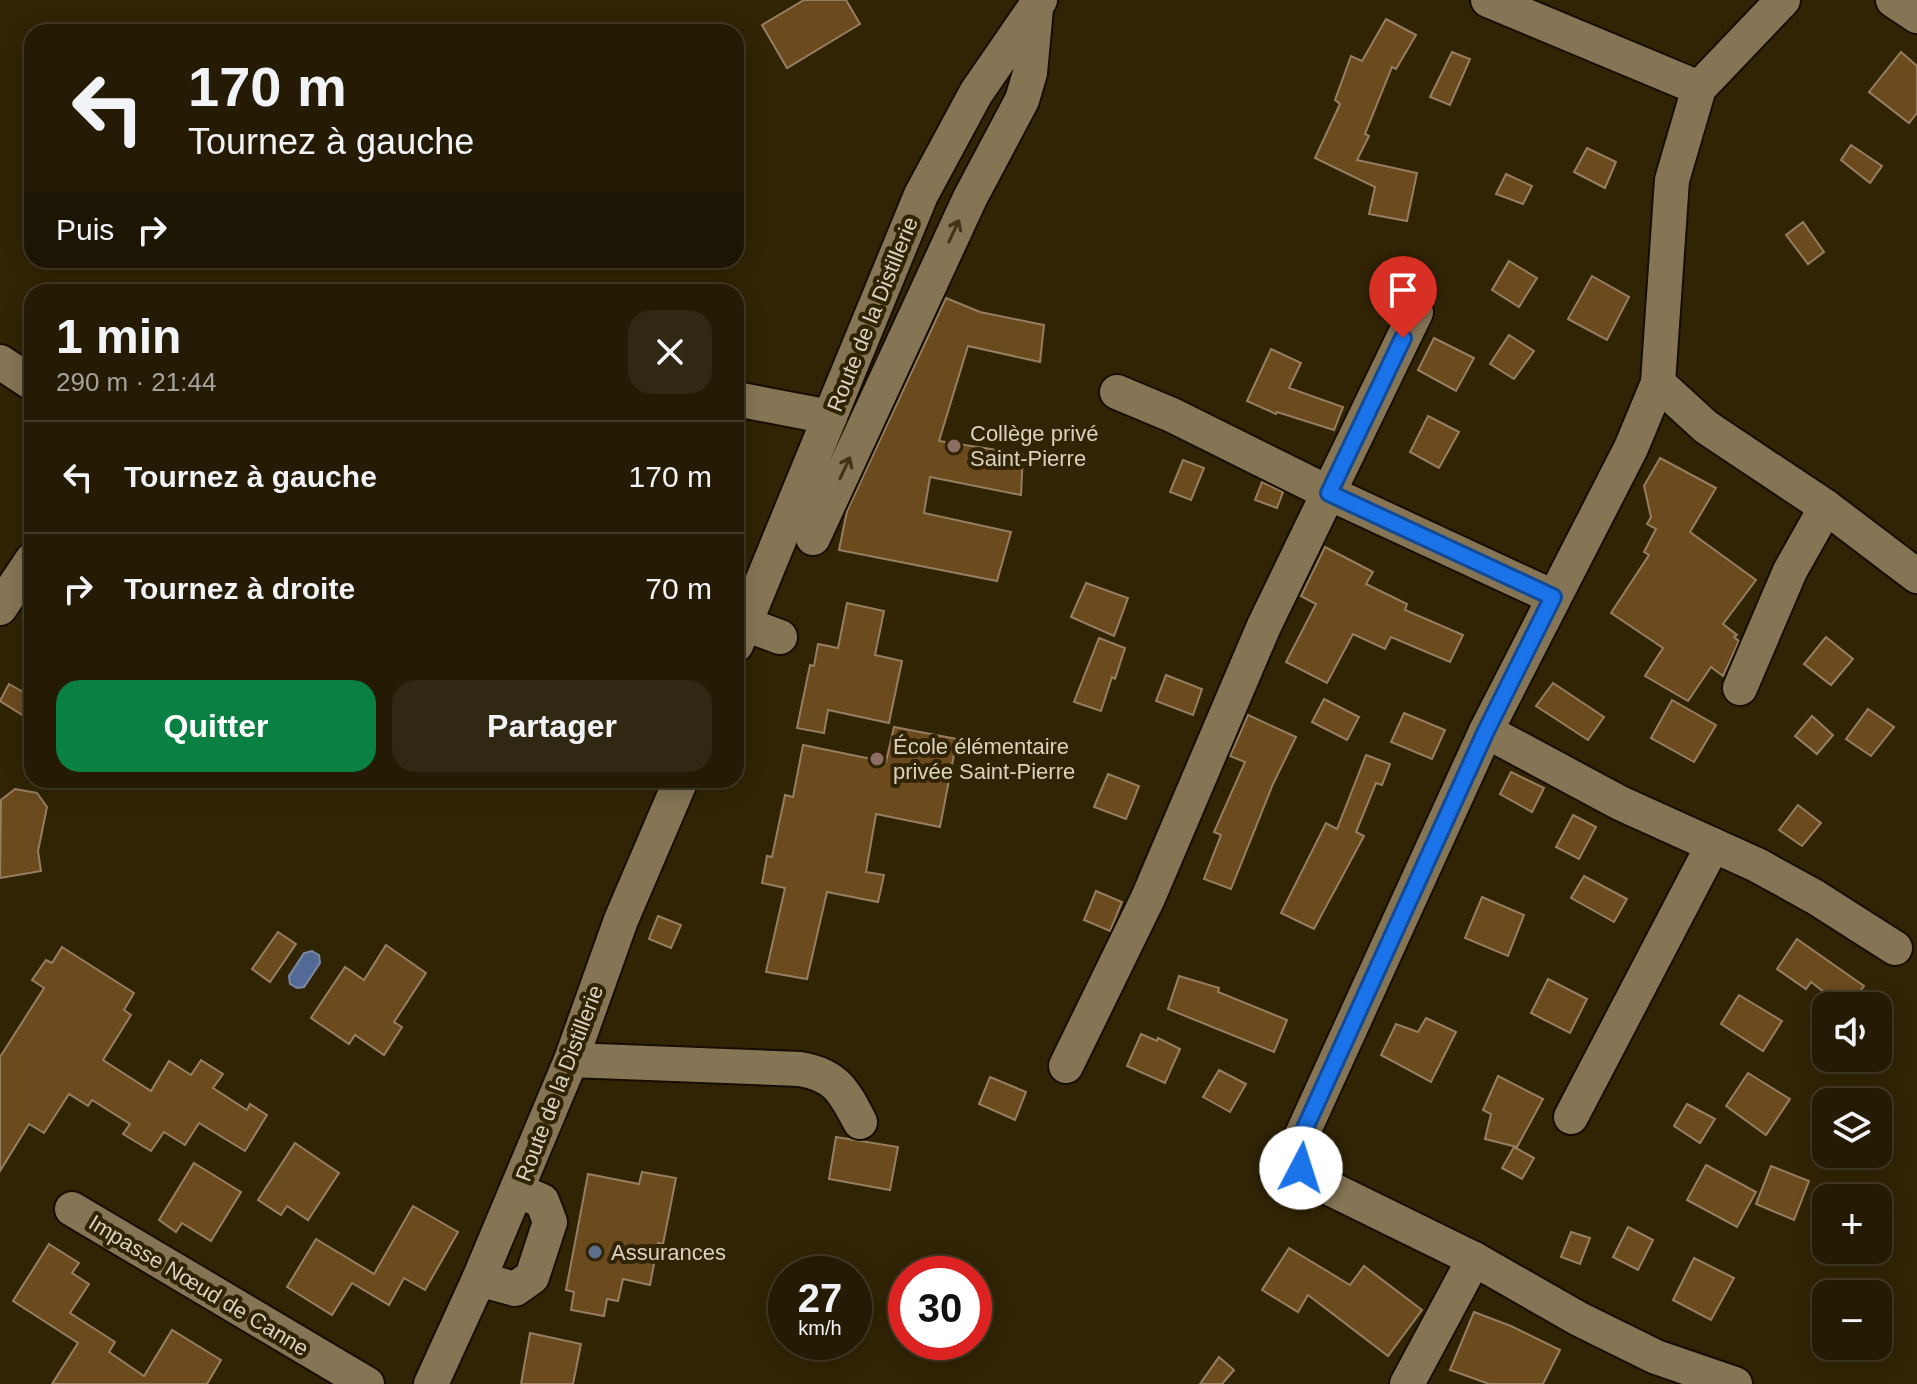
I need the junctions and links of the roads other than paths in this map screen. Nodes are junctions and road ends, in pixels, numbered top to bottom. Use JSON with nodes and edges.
{"nodes":[{"id":1,"x":1488,"y":0,"type":"edge"},
{"id":2,"x":1783,"y":0,"type":"edge"},
{"id":3,"x":1893,"y":0,"type":"edge"},
{"id":4,"x":1038,"y":2,"type":"edge"},
{"id":5,"x":1917,"y":16,"type":"edge"},
{"id":6,"x":1699,"y":88,"type":"junction"},
{"id":7,"x":1416,"y":312,"type":"dead end"},
{"id":8,"x":0,"y":362,"type":"edge"},
{"id":9,"x":24,"y":378,"type":"edge"},
{"id":10,"x":1658,"y":383,"type":"junction"},
{"id":11,"x":1117,"y":392,"type":"dead end"},
{"id":12,"x":744,"y":401,"type":"edge"},
{"id":13,"x":830,"y":417,"type":"junction"},
{"id":14,"x":1329,"y":493,"type":"junction"},
{"id":15,"x":1826,"y":507,"type":"junction"},
{"id":16,"x":813,"y":538,"type":"dead end"},
{"id":17,"x":24,"y":572,"type":"edge"},
{"id":18,"x":1917,"y":576,"type":"edge"},
{"id":19,"x":1553,"y":597,"type":"junction"},
{"id":20,"x":0,"y":608,"type":"edge"},
{"id":21,"x":744,"y":625,"type":"edge"},
{"id":22,"x":744,"y":635,"type":"edge"},
{"id":23,"x":780,"y":637,"type":"dead end"},
{"id":24,"x":1740,"y":688,"type":"dead end"},
{"id":25,"x":1486,"y":731,"type":"junction"},
{"id":26,"x":678,"y":788,"type":"edge"},
{"id":27,"x":1713,"y":845,"type":"junction"},
{"id":28,"x":1895,"y":948,"type":"dead end"},
{"id":29,"x":571,"y":1060,"type":"junction"},
{"id":30,"x":1066,"y":1066,"type":"dead end"},
{"id":31,"x":1571,"y":1117,"type":"dead end"},
{"id":32,"x":860,"y":1122,"type":"dead end"},
{"id":33,"x":517,"y":1190,"type":"junction"},
{"id":34,"x":72,"y":1209,"type":"dead end"},
{"id":35,"x":1474,"y":1259,"type":"junction"},
{"id":36,"x":479,"y":1279,"type":"junction"},
{"id":37,"x":1686,"y":1377,"type":"edge"},
{"id":38,"x":367,"y":1384,"type":"edge"},
{"id":39,"x":431,"y":1384,"type":"edge"},
{"id":40,"x":1407,"y":1384,"type":"edge"},
{"id":41,"x":1735,"y":1384,"type":"edge"}],
"edges":[{"from":1,"to":6,"type":"street"},
{"from":2,"to":6,"type":"street"},
{"from":3,"to":5,"type":"street"},
{"from":4,"to":13,"type":"street","name":"Route de la Distillerie"},
{"from":16,"to":4,"type":"street","one_way":true},
{"from":6,"to":10,"type":"street"},
{"from":7,"to":14,"type":"street"},
{"from":8,"to":9,"type":"street"},
{"from":10,"to":15,"type":"street"},
{"from":10,"to":19,"type":"street"},
{"from":11,"to":14,"type":"street"},
{"from":12,"to":13,"type":"street"},
{"from":13,"to":21,"type":"street","name":"Route de la Distillerie"},
{"from":14,"to":19,"type":"street"},
{"from":14,"to":30,"type":"street"},
{"from":15,"to":18,"type":"street"},
{"from":15,"to":24,"type":"street"},
{"from":17,"to":20,"type":"street"},
{"from":19,"to":25,"type":"street"},
{"from":22,"to":23,"type":"street"},
{"from":25,"to":27,"type":"street"},
{"from":25,"to":35,"type":"street"},
{"from":26,"to":29,"type":"street","name":"Route de la Distillerie"},
{"from":27,"to":28,"type":"street"},
{"from":27,"to":31,"type":"street"},
{"from":29,"to":32,"type":"street"},
{"from":29,"to":33,"type":"street","name":"Route de la Distillerie"},
{"from":33,"to":36,"type":"street","name":"Route de la Distillerie"},
{"from":33,"to":36,"type":"street"},
{"from":34,"to":38,"type":"street","name":"Impasse Nœud de Canne"},
{"from":35,"to":37,"type":"street"},
{"from":35,"to":40,"type":"street"},
{"from":36,"to":39,"type":"street","name":"Route de la Distillerie"},
{"from":37,"to":41,"type":"street"}]}
